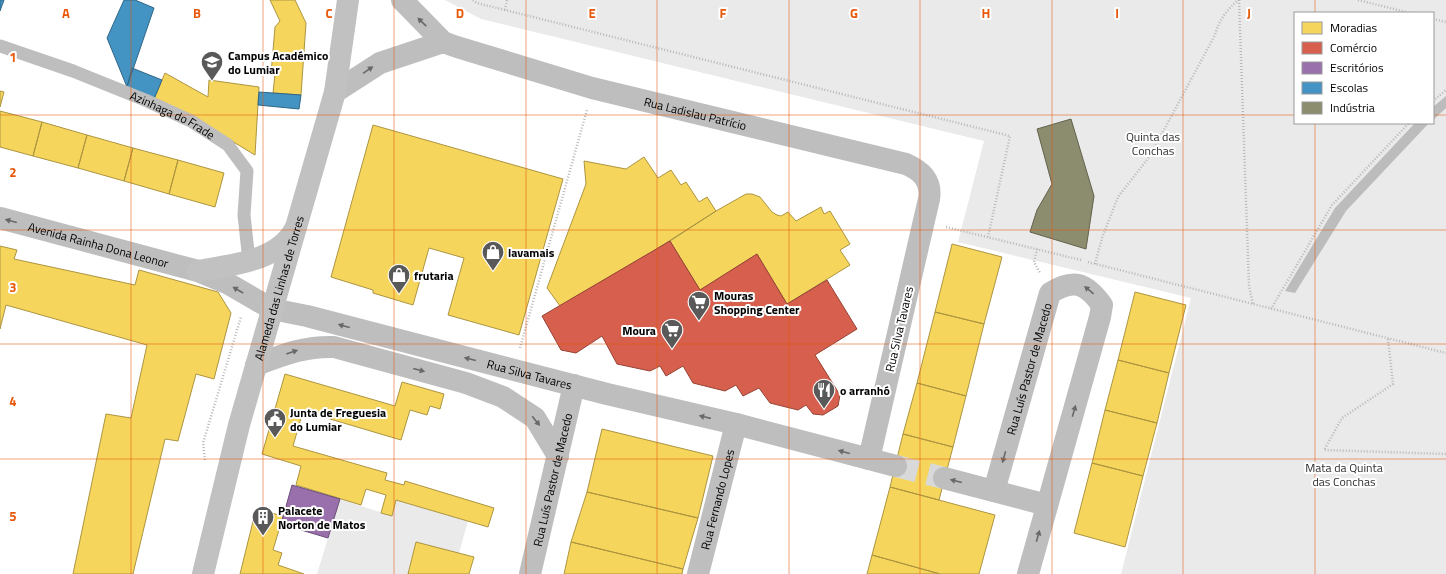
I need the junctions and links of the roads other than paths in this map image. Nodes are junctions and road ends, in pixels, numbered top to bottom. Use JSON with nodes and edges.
{"nodes":[{"id":1,"x":348,"y":0,"type":"edge"},
{"id":2,"x":402,"y":0,"type":"edge"},
{"id":3,"x":443,"y":42,"type":"junction"},
{"id":4,"x":0,"y":46,"type":"edge"},
{"id":5,"x":335,"y":92,"type":"junction"},
{"id":6,"x":929,"y":199,"type":"joint"},
{"id":7,"x":0,"y":218,"type":"edge"},
{"id":8,"x":298,"y":223,"type":"junction"},
{"id":9,"x":249,"y":261,"type":"junction"},
{"id":10,"x":198,"y":271,"type":"junction"},
{"id":11,"x":272,"y":309,"type":"junction"},
{"id":12,"x":256,"y":365,"type":"junction"},
{"id":13,"x":574,"y":385,"type":"junction"},
{"id":14,"x":736,"y":424,"type":"junction"},
{"id":15,"x":558,"y":456,"type":"junction"},
{"id":16,"x":869,"y":459,"type":"junction"},
{"id":17,"x":896,"y":466,"type":"tunnel mouth"},
{"id":18,"x":944,"y":478,"type":"tunnel mouth"},
{"id":19,"x":994,"y":491,"type":"junction"},
{"id":20,"x":1047,"y":505,"type":"junction"},
{"id":21,"x":203,"y":574,"type":"edge"},
{"id":22,"x":530,"y":574,"type":"edge"},
{"id":23,"x":698,"y":574,"type":"edge"},
{"id":24,"x":1028,"y":574,"type":"edge"}],
"edges":[{"from":1,"to":5,"type":"main road","name":"Alameda das Linhas de Torres"},
{"from":3,"to":2,"type":"street","name":"Rua Ladislau Patrício","one_way":true},
{"from":5,"to":3,"type":"street","one_way":true},
{"from":3,"to":6,"type":"street","name":"Rua Ladislau Patrício"},
{"from":4,"to":9,"type":"lane","name":"Azinhaga do Frade"},
{"from":5,"to":8,"type":"main road","name":"Alameda das Linhas de Torres"},
{"from":6,"to":16,"type":"street","name":"Rua Silva Tavares"},
{"from":10,"to":7,"type":"street","name":"Avenida Rainha Dona Leonor","one_way":true},
{"from":8,"to":9,"type":"main road"},
{"from":8,"to":11,"type":"main road","name":"Alameda das Linhas de Torres"},
{"from":9,"to":10,"type":"main road"},
{"from":11,"to":10,"type":"street","name":"Rua Silva Tavares","one_way":true},
{"from":11,"to":12,"type":"main road","name":"Alameda das Linhas de Torres"},
{"from":13,"to":11,"type":"street","name":"Rua Silva Tavares","one_way":true},
{"from":12,"to":15,"type":"street","one_way":true},
{"from":12,"to":21,"type":"main road","name":"Alameda das Linhas de Torres"},
{"from":14,"to":13,"type":"street","name":"Rua Silva Tavares","one_way":true},
{"from":13,"to":15,"type":"street","name":"Rua Luís Pastor de Macedo"},
{"from":16,"to":14,"type":"street","name":"Rua Silva Tavares","one_way":true},
{"from":14,"to":23,"type":"street","name":"Rua Fernando Lopes"},
{"from":15,"to":22,"type":"street","name":"Rua Luís Pastor de Macedo"},
{"from":16,"to":17,"type":"street","name":"Rua Silva Tavares"},
{"from":19,"to":18,"type":"street","one_way":true},
{"from":19,"to":20,"type":"street"},
{"from":20,"to":19,"type":"street","name":"Rua Luís Pastor de Macedo","one_way":true},
{"from":24,"to":20,"type":"street","name":"Rua Luís Pastor de Macedo","one_way":true}]}
